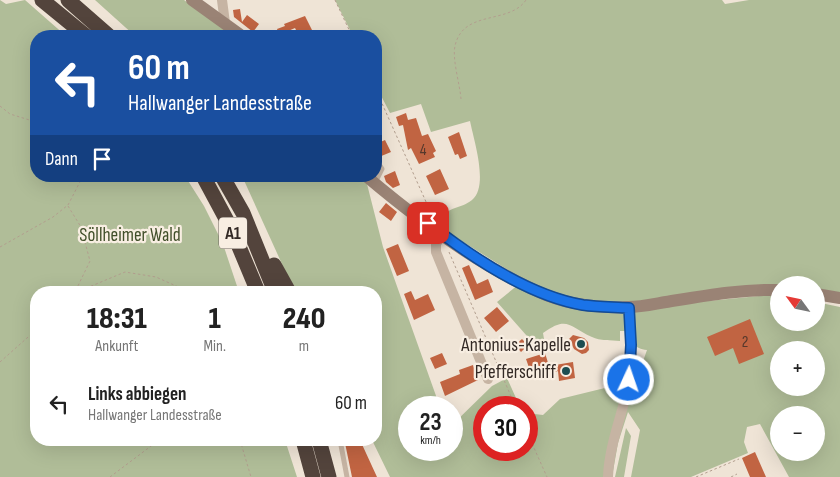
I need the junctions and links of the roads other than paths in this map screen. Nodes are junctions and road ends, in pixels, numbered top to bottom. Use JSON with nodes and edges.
{"nodes":[{"id":1,"x":42,"y":0,"type":"edge"},
{"id":2,"x":68,"y":0,"type":"edge"},
{"id":3,"x":192,"y":0,"type":"edge"},
{"id":4,"x":222,"y":0,"type":"edge"},
{"id":5,"x":225,"y":23,"type":"junction"},
{"id":6,"x":79,"y":30,"type":"edge"},
{"id":7,"x":102,"y":30,"type":"edge"},
{"id":8,"x":234,"y":30,"type":"edge"},
{"id":9,"x":206,"y":182,"type":"edge"},
{"id":10,"x":225,"y":182,"type":"edge"},
{"id":11,"x":373,"y":182,"type":"edge"},
{"id":12,"x":442,"y":234,"type":"junction"},
{"id":13,"x":261,"y":252,"type":"junction"},
{"id":14,"x":255,"y":286,"type":"edge"},
{"id":15,"x":273,"y":286,"type":"edge"},
{"id":16,"x":286,"y":286,"type":"edge"},
{"id":17,"x":770,"y":290,"type":"edge"},
{"id":18,"x":825,"y":296,"type":"edge"},
{"id":19,"x":840,"y":298,"type":"edge"},
{"id":20,"x":629,"y":308,"type":"junction"},
{"id":21,"x":488,"y":379,"type":"dead end"},
{"id":22,"x":304,"y":446,"type":"edge"},
{"id":23,"x":321,"y":446,"type":"edge"},
{"id":24,"x":341,"y":446,"type":"edge"},
{"id":25,"x":312,"y":477,"type":"edge"},
{"id":26,"x":329,"y":477,"type":"edge"},
{"id":27,"x":347,"y":477,"type":"edge"},
{"id":28,"x":608,"y":477,"type":"edge"}],
"edges":[{"from":1,"to":6,"type":"highway"},
{"from":2,"to":7,"type":"highway"},
{"from":3,"to":5,"type":"street"},
{"from":4,"to":5,"type":"street"},
{"from":5,"to":8,"type":"street"},
{"from":9,"to":14,"type":"highway","number":"A1"},
{"from":10,"to":13,"type":"highway","number":"A1"},
{"from":11,"to":12,"type":"street"},
{"from":12,"to":20,"type":"street"},
{"from":12,"to":21,"type":"street"},
{"from":13,"to":15,"type":"highway","number":"A1"},
{"from":13,"to":16,"type":"highway"},
{"from":17,"to":20,"type":"street"},
{"from":18,"to":19,"type":"street"},
{"from":20,"to":28,"type":"street"},
{"from":22,"to":25,"type":"highway"},
{"from":23,"to":26,"type":"highway"},
{"from":24,"to":27,"type":"lane"}]}
